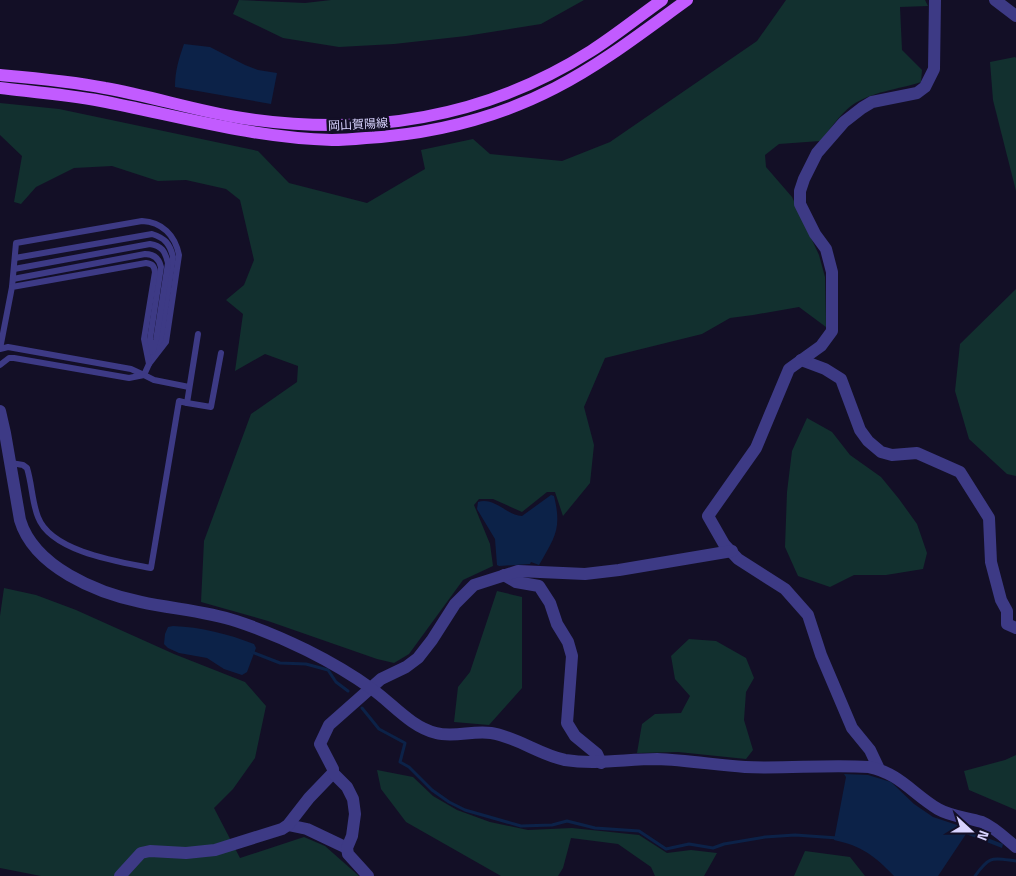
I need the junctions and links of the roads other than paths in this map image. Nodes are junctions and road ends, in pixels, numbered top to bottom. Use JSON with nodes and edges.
{"nodes":[{"id":1,"x":662,"y":0,"type":"edge"},
{"id":2,"x":687,"y":0,"type":"edge"},
{"id":3,"x":935,"y":0,"type":"edge"},
{"id":4,"x":995,"y":0,"type":"edge"},
{"id":5,"x":1016,"y":16,"type":"edge"},
{"id":6,"x":0,"y":75,"type":"edge"},
{"id":7,"x":0,"y":88,"type":"edge"},
{"id":8,"x":15,"y":258,"type":"junction"},
{"id":9,"x":14,"y":269,"type":"junction"},
{"id":10,"x":13,"y":279,"type":"junction"},
{"id":11,"x":12,"y":287,"type":"junction"},
{"id":12,"x":198,"y":334,"type":"dead end"},
{"id":13,"x":0,"y":349,"type":"edge"},
{"id":14,"x":221,"y":353,"type":"dead end"},
{"id":15,"x":802,"y":360,"type":"junction"},
{"id":16,"x":3,"y":363,"type":"edge"},
{"id":17,"x":149,"y":364,"type":"junction"},
{"id":18,"x":144,"y":375,"type":"junction"},
{"id":19,"x":189,"y":387,"type":"junction"},
{"id":20,"x":186,"y":403,"type":"junction"},
{"id":21,"x":0,"y":412,"type":"edge"},
{"id":22,"x":11,"y":463,"type":"junction"},
{"id":23,"x":732,"y":552,"type":"junction"},
{"id":24,"x":504,"y":575,"type":"junction"},
{"id":25,"x":1016,"y":628,"type":"edge"},
{"id":26,"x":371,"y":688,"type":"junction"},
{"id":27,"x":600,"y":763,"type":"junction"},
{"id":28,"x":879,"y":768,"type":"junction"},
{"id":29,"x":332,"y":773,"type":"junction"},
{"id":30,"x":288,"y":825,"type":"junction"},
{"id":31,"x":1016,"y":847,"type":"edge"},
{"id":32,"x":347,"y":848,"type":"junction"},
{"id":33,"x":120,"y":876,"type":"edge"},
{"id":34,"x":368,"y":876,"type":"edge"}],
"edges":[{"from":1,"to":6,"type":"main road","name":"岡山賀陽線"},
{"from":2,"to":7,"type":"main road","name":"岡山賀陽線"},
{"from":3,"to":15,"type":"street"},
{"from":4,"to":5,"type":"street"},
{"from":8,"to":9,"type":"lane"},
{"from":8,"to":17,"type":"lane"},
{"from":8,"to":17,"type":"lane"},
{"from":9,"to":10,"type":"lane"},
{"from":9,"to":17,"type":"lane"},
{"from":10,"to":11,"type":"lane"},
{"from":10,"to":17,"type":"lane"},
{"from":11,"to":13,"type":"lane"},
{"from":11,"to":17,"type":"lane"},
{"from":12,"to":19,"type":"lane"},
{"from":13,"to":16,"type":"lane"},
{"from":13,"to":18,"type":"lane"},
{"from":14,"to":20,"type":"lane"},
{"from":15,"to":23,"type":"street"},
{"from":15,"to":25,"type":"street"},
{"from":16,"to":18,"type":"lane"},
{"from":17,"to":18,"type":"lane"},
{"from":18,"to":19,"type":"lane"},
{"from":19,"to":20,"type":"lane"},
{"from":20,"to":22,"type":"lane"},
{"from":21,"to":22,"type":"street"},
{"from":22,"to":26,"type":"street"},
{"from":23,"to":24,"type":"street"},
{"from":23,"to":28,"type":"street"},
{"from":24,"to":26,"type":"street"},
{"from":24,"to":27,"type":"street"},
{"from":26,"to":27,"type":"street"},
{"from":26,"to":29,"type":"street"},
{"from":27,"to":28,"type":"street"},
{"from":28,"to":31,"type":"street"},
{"from":29,"to":30,"type":"street"},
{"from":29,"to":32,"type":"street"},
{"from":30,"to":32,"type":"street"},
{"from":30,"to":33,"type":"street"},
{"from":32,"to":34,"type":"street"}]}
